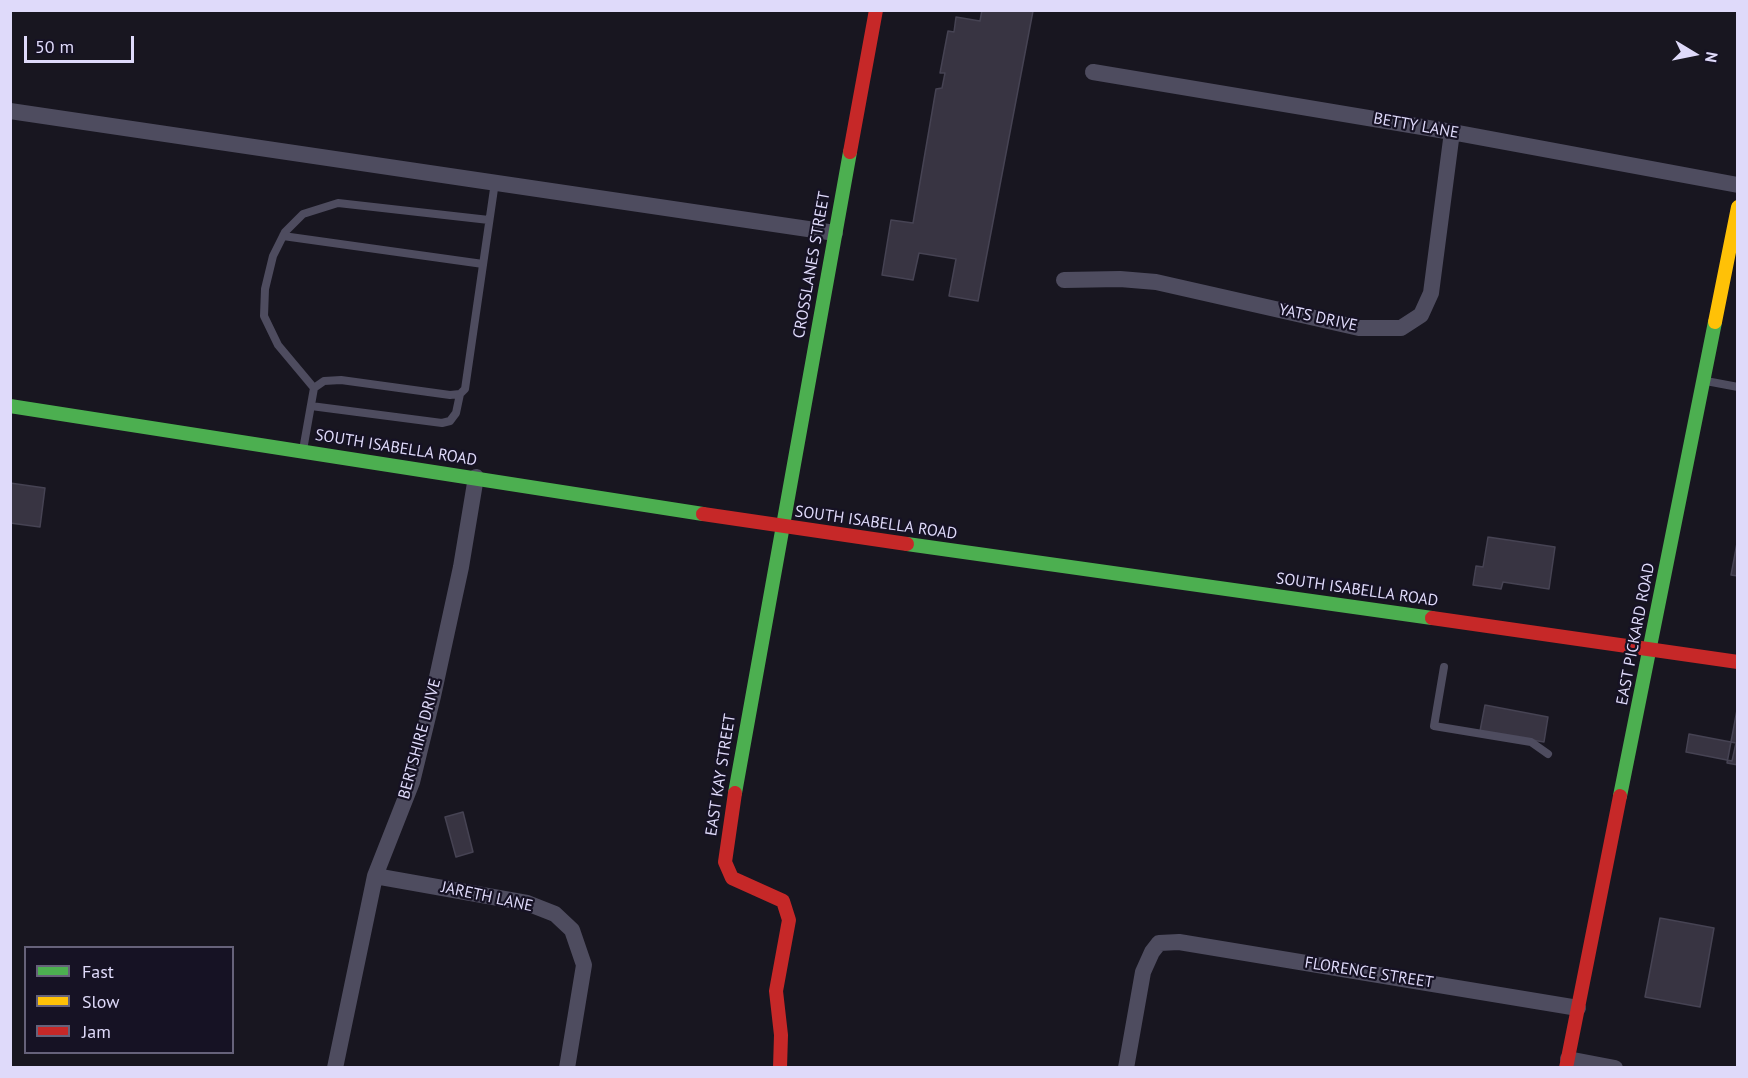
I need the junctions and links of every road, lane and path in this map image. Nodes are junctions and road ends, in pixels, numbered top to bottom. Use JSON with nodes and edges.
{"nodes":[{"id":1,"x":876,"y":10,"type":"edge"},
{"id":2,"x":1093,"y":72,"type":"dead end"},
{"id":3,"x":10,"y":111,"type":"edge"},
{"id":4,"x":1452,"y":132,"type":"junction"},
{"id":5,"x":495,"y":182,"type":"junction"},
{"id":6,"x":1737,"y":185,"type":"edge"},
{"id":7,"x":1737,"y":212,"type":"edge"},
{"id":8,"x":489,"y":220,"type":"junction"},
{"id":9,"x":835,"y":232,"type":"junction"},
{"id":10,"x":283,"y":236,"type":"junction"},
{"id":11,"x":483,"y":264,"type":"junction"},
{"id":12,"x":1064,"y":280,"type":"dead end"},
{"id":13,"x":1703,"y":380,"type":"junction"},
{"id":14,"x":1737,"y":387,"type":"edge"},
{"id":15,"x":314,"y":388,"type":"junction"},
{"id":16,"x":460,"y":394,"type":"junction"},
{"id":17,"x":10,"y":406,"type":"edge"},
{"id":18,"x":311,"y":406,"type":"junction"},
{"id":19,"x":303,"y":451,"type":"junction"},
{"id":20,"x":476,"y":477,"type":"junction"},
{"id":21,"x":781,"y":526,"type":"junction"},
{"id":22,"x":1650,"y":648,"type":"junction"},
{"id":23,"x":1737,"y":662,"type":"edge"},
{"id":24,"x":1444,"y":667,"type":"dead end"},
{"id":25,"x":1548,"y":754,"type":"dead end"},
{"id":26,"x":375,"y":876,"type":"junction"},
{"id":27,"x":1578,"y":1008,"type":"junction"},
{"id":28,"x":569,"y":1061,"type":"edge"},
{"id":29,"x":1567,"y":1063,"type":"edge"},
{"id":30,"x":334,"y":1068,"type":"edge"},
{"id":31,"x":780,"y":1068,"type":"edge"},
{"id":32,"x":1126,"y":1068,"type":"edge"},
{"id":33,"x":1615,"y":1068,"type":"edge"}],
"edges":[{"from":1,"to":9,"type":"main road","name":"CROSSLANES STREET"},
{"from":2,"to":4,"type":"street","name":"BETTY LANE"},
{"from":3,"to":5,"type":"street"},
{"from":4,"to":6,"type":"street","name":"BETTY LANE"},
{"from":4,"to":12,"type":"street","name":"YATS DRIVE"},
{"from":5,"to":8,"type":"lane"},
{"from":5,"to":9,"type":"street"},
{"from":7,"to":13,"type":"main road","name":"EAST PICKARD ROAD"},
{"from":8,"to":10,"type":"lane"},
{"from":8,"to":11,"type":"lane"},
{"from":9,"to":21,"type":"main road","name":"CROSSLANES STREET"},
{"from":10,"to":11,"type":"lane"},
{"from":10,"to":15,"type":"lane"},
{"from":11,"to":16,"type":"lane"},
{"from":13,"to":14,"type":"lane"},
{"from":13,"to":22,"type":"main road","name":"EAST PICKARD ROAD"},
{"from":15,"to":16,"type":"lane"},
{"from":15,"to":18,"type":"lane"},
{"from":16,"to":18,"type":"lane"},
{"from":17,"to":19,"type":"main road","name":"SOUTH ISABELLA ROAD"},
{"from":18,"to":19,"type":"lane"},
{"from":19,"to":20,"type":"main road","name":"SOUTH ISABELLA ROAD"},
{"from":20,"to":21,"type":"main road","name":"SOUTH ISABELLA ROAD"},
{"from":20,"to":26,"type":"street","name":"BERTSHIRE DRIVE"},
{"from":21,"to":22,"type":"main road","name":"SOUTH ISABELLA ROAD"},
{"from":21,"to":31,"type":"main road","name":"EAST KAY STREET"},
{"from":22,"to":23,"type":"main road","name":"SOUTH ISABELLA ROAD"},
{"from":22,"to":27,"type":"main road","name":"EAST PICKARD ROAD"},
{"from":24,"to":25,"type":"lane"},
{"from":26,"to":28,"type":"street","name":"JARETH LANE"},
{"from":26,"to":30,"type":"street","name":"BERTSHIRE DRIVE"},
{"from":27,"to":29,"type":"main road","name":"EAST PICKARD ROAD"},
{"from":27,"to":32,"type":"street","name":"FLORENCE STREET"},
{"from":29,"to":33,"type":"street"}]}
